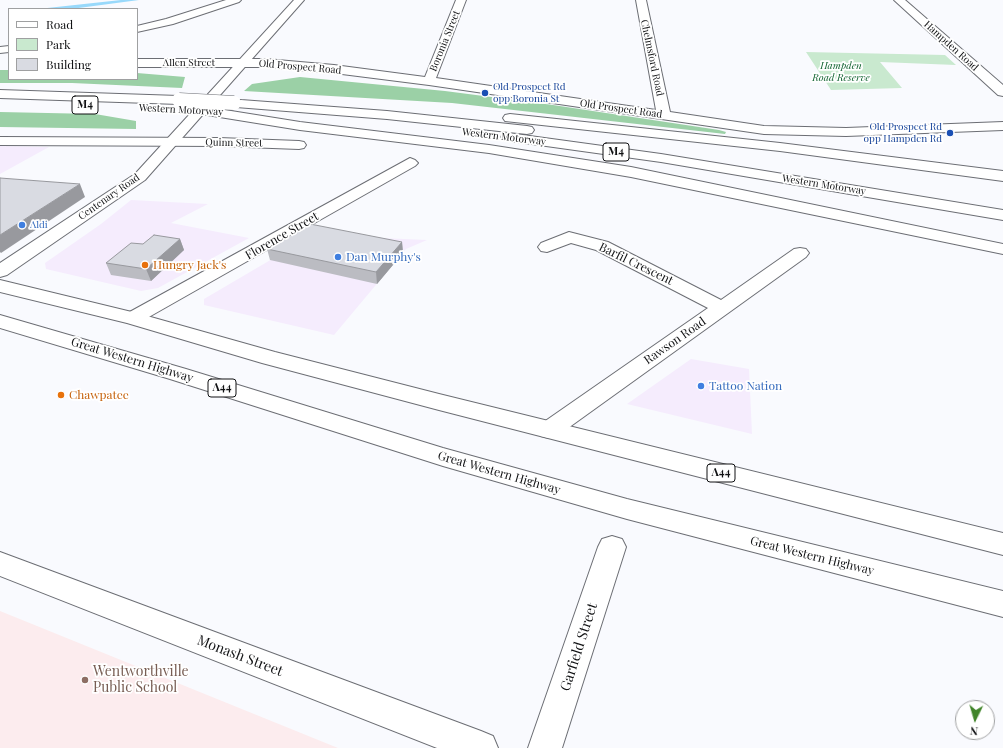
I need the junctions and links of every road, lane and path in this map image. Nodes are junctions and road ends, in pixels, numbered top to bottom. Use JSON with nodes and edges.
{"nodes":[{"id":1,"x":236,"y":0,"type":"edge"},
{"id":2,"x":299,"y":0,"type":"edge"},
{"id":3,"x":461,"y":0,"type":"edge"},
{"id":4,"x":641,"y":0,"type":"edge"},
{"id":5,"x":899,"y":0,"type":"edge"},
{"id":6,"x":138,"y":29,"type":"edge"},
{"id":7,"x":138,"y":63,"type":"edge"},
{"id":8,"x":241,"y":63,"type":"junction"},
{"id":9,"x":429,"y":81,"type":"junction"},
{"id":10,"x":1003,"y":92,"type":"edge"},
{"id":11,"x":0,"y":94,"type":"edge"},
{"id":12,"x":0,"y":103,"type":"edge"},
{"id":13,"x":174,"y":104,"type":"junction"},
{"id":14,"x":228,"y":110,"type":"junction"},
{"id":15,"x":387,"y":115,"type":"junction"},
{"id":16,"x":664,"y":116,"type":"junction"},
{"id":17,"x":1003,"y":126,"type":"edge"},
{"id":18,"x":0,"y":141,"type":"edge"},
{"id":19,"x":169,"y":143,"type":"junction"},
{"id":20,"x":299,"y":145,"type":"dead end"},
{"id":21,"x":410,"y":164,"type":"dead end"},
{"id":22,"x":1003,"y":176,"type":"edge"},
{"id":23,"x":1003,"y":203,"type":"edge"},
{"id":24,"x":1003,"y":215,"type":"edge"},
{"id":25,"x":547,"y":247,"type":"dead end"},
{"id":26,"x":1003,"y":249,"type":"edge"},
{"id":27,"x":800,"y":253,"type":"dead end"},
{"id":28,"x":0,"y":271,"type":"edge"},
{"id":29,"x":0,"y":286,"type":"edge"},
{"id":30,"x":722,"y":308,"type":"junction"},
{"id":31,"x":133,"y":318,"type":"junction"},
{"id":32,"x":0,"y":321,"type":"edge"},
{"id":33,"x":549,"y":430,"type":"junction"},
{"id":34,"x":1003,"y":544,"type":"edge"},
{"id":35,"x":612,"y":547,"type":"dead end"},
{"id":36,"x":0,"y":564,"type":"edge"},
{"id":37,"x":1003,"y":604,"type":"edge"},
{"id":38,"x":480,"y":748,"type":"edge"},
{"id":39,"x":545,"y":748,"type":"edge"}],
"edges":[{"from":1,"to":6,"type":"main road"},
{"from":2,"to":8,"type":"main road","name":"Centenary Road"},
{"from":3,"to":9,"type":"main road","name":"Boronia Street"},
{"from":4,"to":16,"type":"main road","name":"Chelmsford Road"},
{"from":5,"to":10,"type":"main road","name":"Hampden Road"},
{"from":7,"to":8,"type":"main road","name":"Allen Street"},
{"from":8,"to":9,"type":"main road","name":"Old Prospect Road"},
{"from":8,"to":19,"type":"main road","name":"Centenary Road"},
{"from":9,"to":16,"type":"main road","name":"Old Prospect Road"},
{"from":11,"to":13,"type":"main road","name":"Western Motorway","number":"M4"},
{"from":12,"to":13,"type":"main road","name":"Western Motorway","number":"M4"},
{"from":13,"to":14,"type":"main road","name":"Western Motorway","number":"M4","bridge":true},
{"from":13,"to":14,"type":"main road","name":"Western Motorway","number":"M4"},
{"from":14,"to":15,"type":"main road","name":"Western Motorway","number":"M4"},
{"from":14,"to":24,"type":"main road","name":"Western Motorway","number":"M4"},
{"from":14,"to":26,"type":"main road"},
{"from":15,"to":22,"type":"main road"},
{"from":15,"to":23,"type":"main road","name":"Western Motorway","number":"M4"},
{"from":16,"to":17,"type":"main road","name":"Old Prospect Road"},
{"from":18,"to":19,"type":"main road"},
{"from":19,"to":20,"type":"main road","name":"Quinn Street"},
{"from":19,"to":28,"type":"main road","name":"Centenary Road"},
{"from":21,"to":31,"type":"main road","name":"Florence Street"},
{"from":25,"to":30,"type":"main road","name":"Barfil Crescent"},
{"from":27,"to":30,"type":"main road","name":"Rawson Road"},
{"from":29,"to":31,"type":"main road","number":"A44"},
{"from":30,"to":33,"type":"main road","name":"Rawson Road"},
{"from":31,"to":33,"type":"main road","number":"A44"},
{"from":32,"to":37,"type":"main road","name":"Great Western Highway","number":"A44"},
{"from":33,"to":34,"type":"main road","number":"A44"},
{"from":35,"to":39,"type":"main road","name":"Garfield Street"},
{"from":36,"to":38,"type":"main road","name":"Monash Street"}]}
